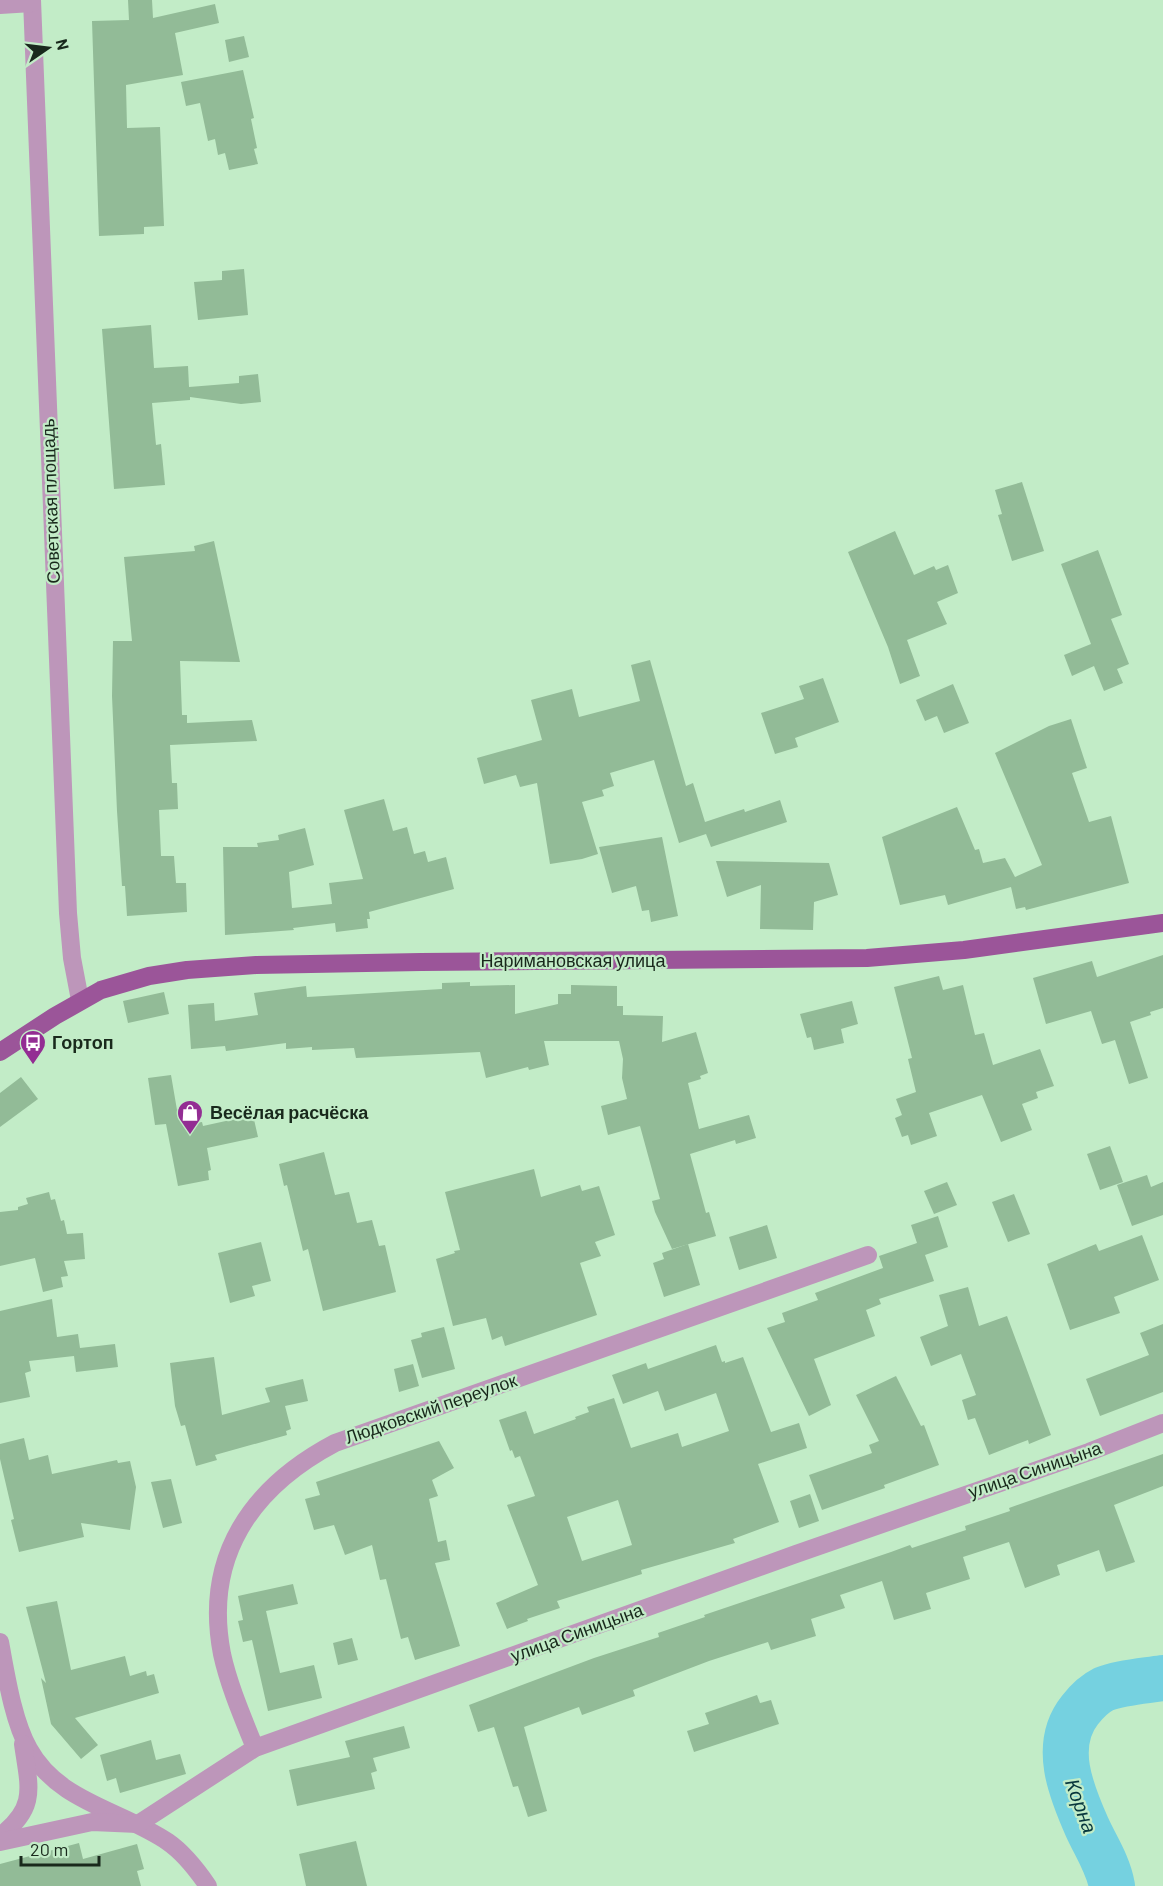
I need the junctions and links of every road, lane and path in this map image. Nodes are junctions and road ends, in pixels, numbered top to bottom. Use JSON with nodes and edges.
{"nodes":[{"id":1,"x":32,"y":1,"type":"edge"},
{"id":2,"x":0,"y":5,"type":"edge"},
{"id":3,"x":1163,"y":923,"type":"edge"},
{"id":4,"x":80,"y":1000,"type":"junction"},
{"id":5,"x":0,"y":1052,"type":"edge"},
{"id":6,"x":868,"y":1256,"type":"dead end"},
{"id":7,"x":1163,"y":1423,"type":"edge"},
{"id":8,"x":0,"y":1642,"type":"edge"},
{"id":9,"x":21,"y":1733,"type":"junction"},
{"id":10,"x":255,"y":1748,"type":"junction"},
{"id":11,"x":138,"y":1824,"type":"junction"},
{"id":12,"x":0,"y":1836,"type":"edge"},
{"id":13,"x":0,"y":1842,"type":"edge"},
{"id":14,"x":208,"y":1886,"type":"edge"}],
"edges":[{"from":1,"to":2,"type":"street"},
{"from":1,"to":4,"type":"street","name":"Советская площадь"},
{"from":3,"to":4,"type":"main road","name":"Наримановская улица"},
{"from":4,"to":5,"type":"main road","name":"Наримановская улица"},
{"from":6,"to":10,"type":"street","name":"Людковский переулок"},
{"from":7,"to":10,"type":"street","name":"улица Синицына"},
{"from":8,"to":9,"type":"street"},
{"from":9,"to":11,"type":"street"},
{"from":9,"to":12,"type":"street"},
{"from":10,"to":11,"type":"street","name":"улица Синицына"},
{"from":11,"to":13,"type":"street"},
{"from":11,"to":14,"type":"street"}]}
